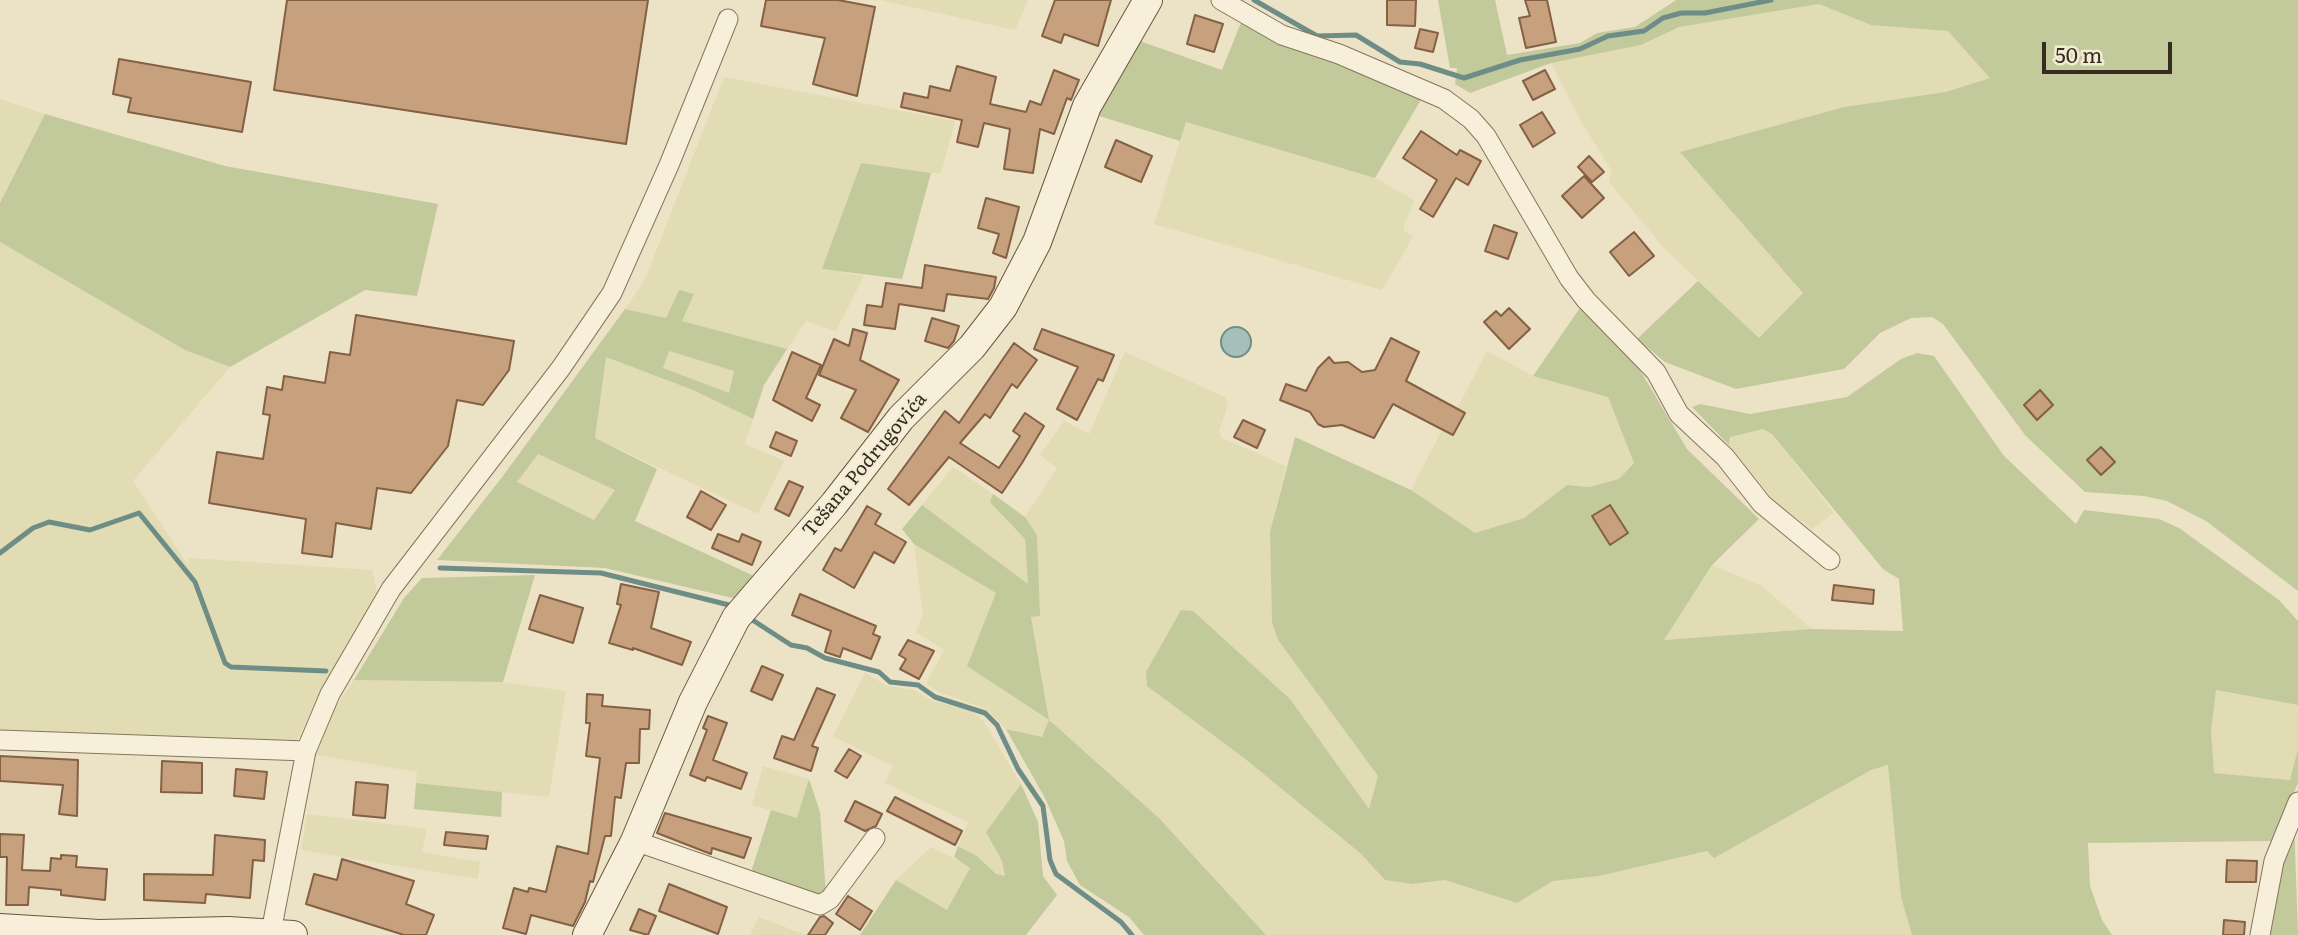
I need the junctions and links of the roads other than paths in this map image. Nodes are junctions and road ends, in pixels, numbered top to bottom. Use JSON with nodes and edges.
{"nodes":[{"id":1,"x":1148,"y":0,"type":"edge"},
{"id":2,"x":1221,"y":0,"type":"edge"},
{"id":3,"x":728,"y":19,"type":"dead end"},
{"id":4,"x":1829,"y":560,"type":"dead end"},
{"id":5,"x":0,"y":740,"type":"edge"},
{"id":6,"x":306,"y":751,"type":"junction"},
{"id":7,"x":2298,"y":802,"type":"edge"},
{"id":8,"x":875,"y":838,"type":"dead end"},
{"id":9,"x":635,"y":841,"type":"junction"},
{"id":10,"x":0,"y":928,"type":"edge"},
{"id":11,"x":282,"y":933,"type":"edge"},
{"id":12,"x":587,"y":935,"type":"edge"},
{"id":13,"x":2260,"y":935,"type":"edge"}],
"edges":[{"from":1,"to":9,"type":"street","name":"Tešana Podrugovića"},
{"from":2,"to":4,"type":"street"},
{"from":3,"to":6,"type":"street"},
{"from":5,"to":6,"type":"street"},
{"from":6,"to":11,"type":"street"},
{"from":7,"to":13,"type":"street"},
{"from":8,"to":9,"type":"street"},
{"from":9,"to":12,"type":"street","name":"Tešana Podrugovića"},
{"from":10,"to":11,"type":"street"}]}
